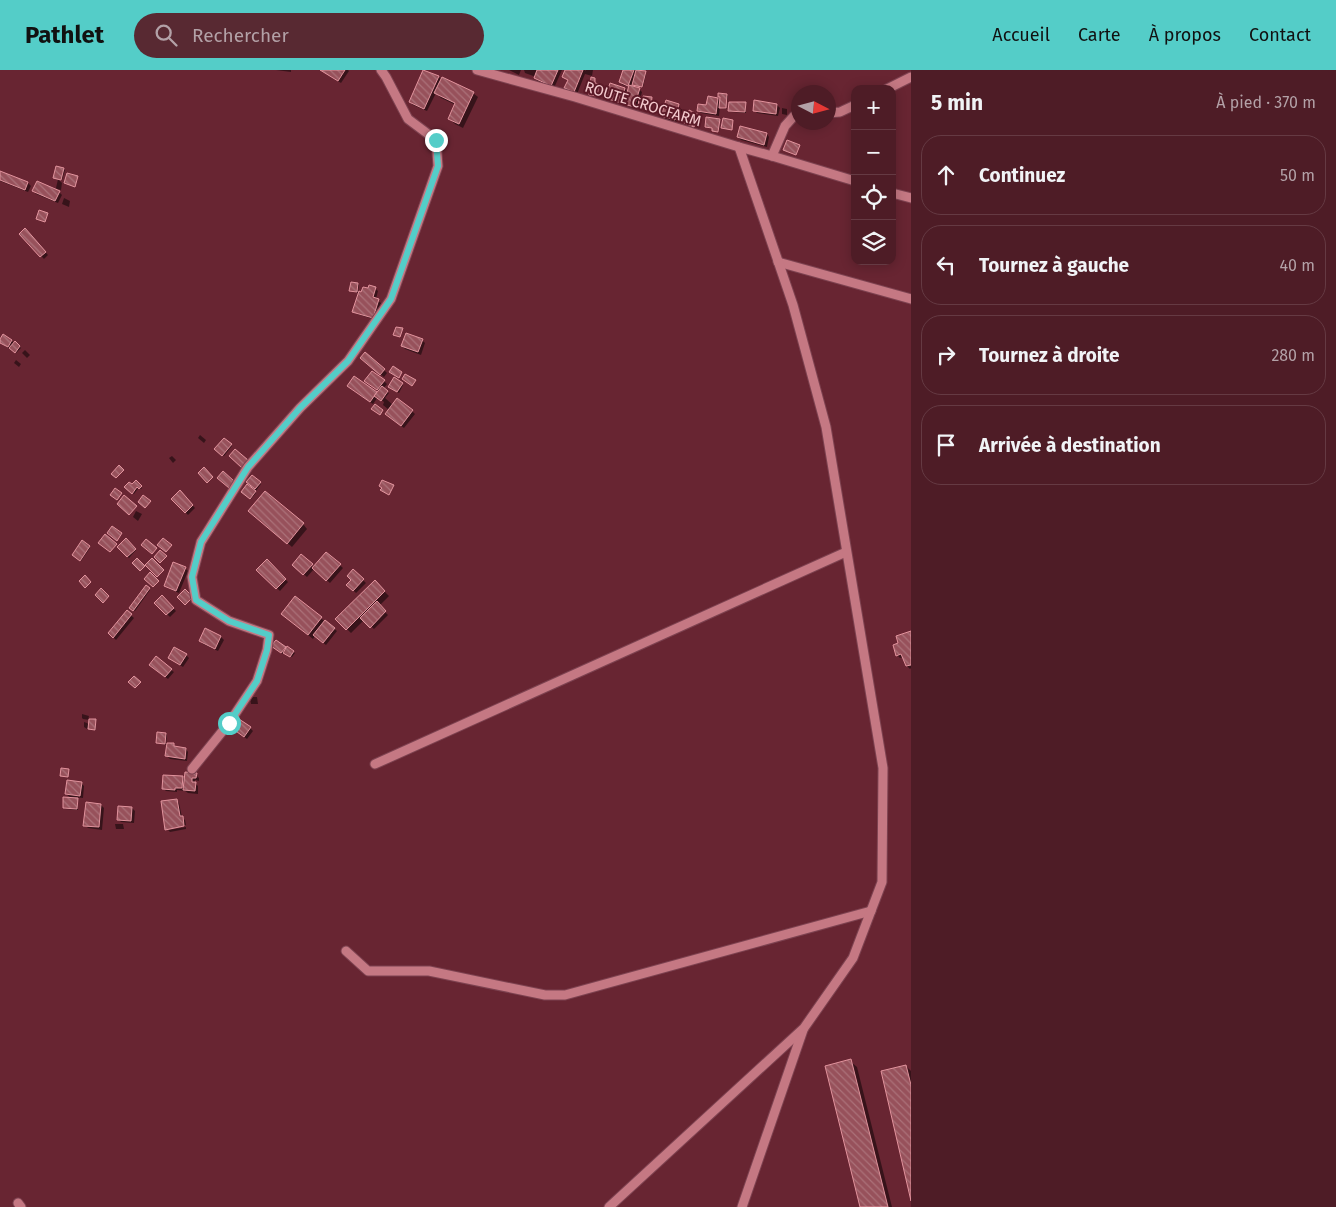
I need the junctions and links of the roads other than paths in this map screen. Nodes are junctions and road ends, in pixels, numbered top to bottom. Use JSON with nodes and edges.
{"nodes":[{"id":1,"x":381,"y":70,"type":"edge"},
{"id":2,"x":478,"y":70,"type":"edge"},
{"id":3,"x":911,"y":77,"type":"edge"},
{"id":4,"x":895,"y":85,"type":"edge"},
{"id":5,"x":851,"y":107,"type":"edge"},
{"id":6,"x":836,"y":112,"type":"edge"},
{"id":7,"x":791,"y":119,"type":"edge"},
{"id":8,"x":739,"y":147,"type":"junction"},
{"id":9,"x":772,"y":156,"type":"junction"},
{"id":10,"x":851,"y":180,"type":"edge"},
{"id":11,"x":896,"y":194,"type":"edge"},
{"id":12,"x":911,"y":198,"type":"edge"},
{"id":13,"x":778,"y":262,"type":"junction"},
{"id":14,"x":911,"y":299,"type":"edge"},
{"id":15,"x":846,"y":552,"type":"junction"},
{"id":16,"x":375,"y":764,"type":"dead end"},
{"id":17,"x":192,"y":769,"type":"dead end"},
{"id":18,"x":871,"y":911,"type":"junction"},
{"id":19,"x":346,"y":952,"type":"dead end"},
{"id":20,"x":804,"y":1028,"type":"junction"},
{"id":21,"x":610,"y":1207,"type":"edge"},
{"id":22,"x":742,"y":1207,"type":"edge"}],
"edges":[{"from":1,"to":17,"type":"street"},
{"from":2,"to":8,"type":"street","name":"ROUTE CROCFARM"},
{"from":3,"to":4,"type":"street"},
{"from":5,"to":6,"type":"street"},
{"from":7,"to":9,"type":"street"},
{"from":8,"to":9,"type":"street","name":"ROUTE CROCFARM"},
{"from":8,"to":13,"type":"street"},
{"from":9,"to":10,"type":"street","name":"ROUTE CROCFARM"},
{"from":11,"to":12,"type":"street"},
{"from":13,"to":14,"type":"street"},
{"from":13,"to":15,"type":"street"},
{"from":15,"to":16,"type":"street"},
{"from":15,"to":18,"type":"street"},
{"from":18,"to":19,"type":"street"},
{"from":18,"to":20,"type":"street"},
{"from":20,"to":21,"type":"street"},
{"from":20,"to":22,"type":"street"}]}
